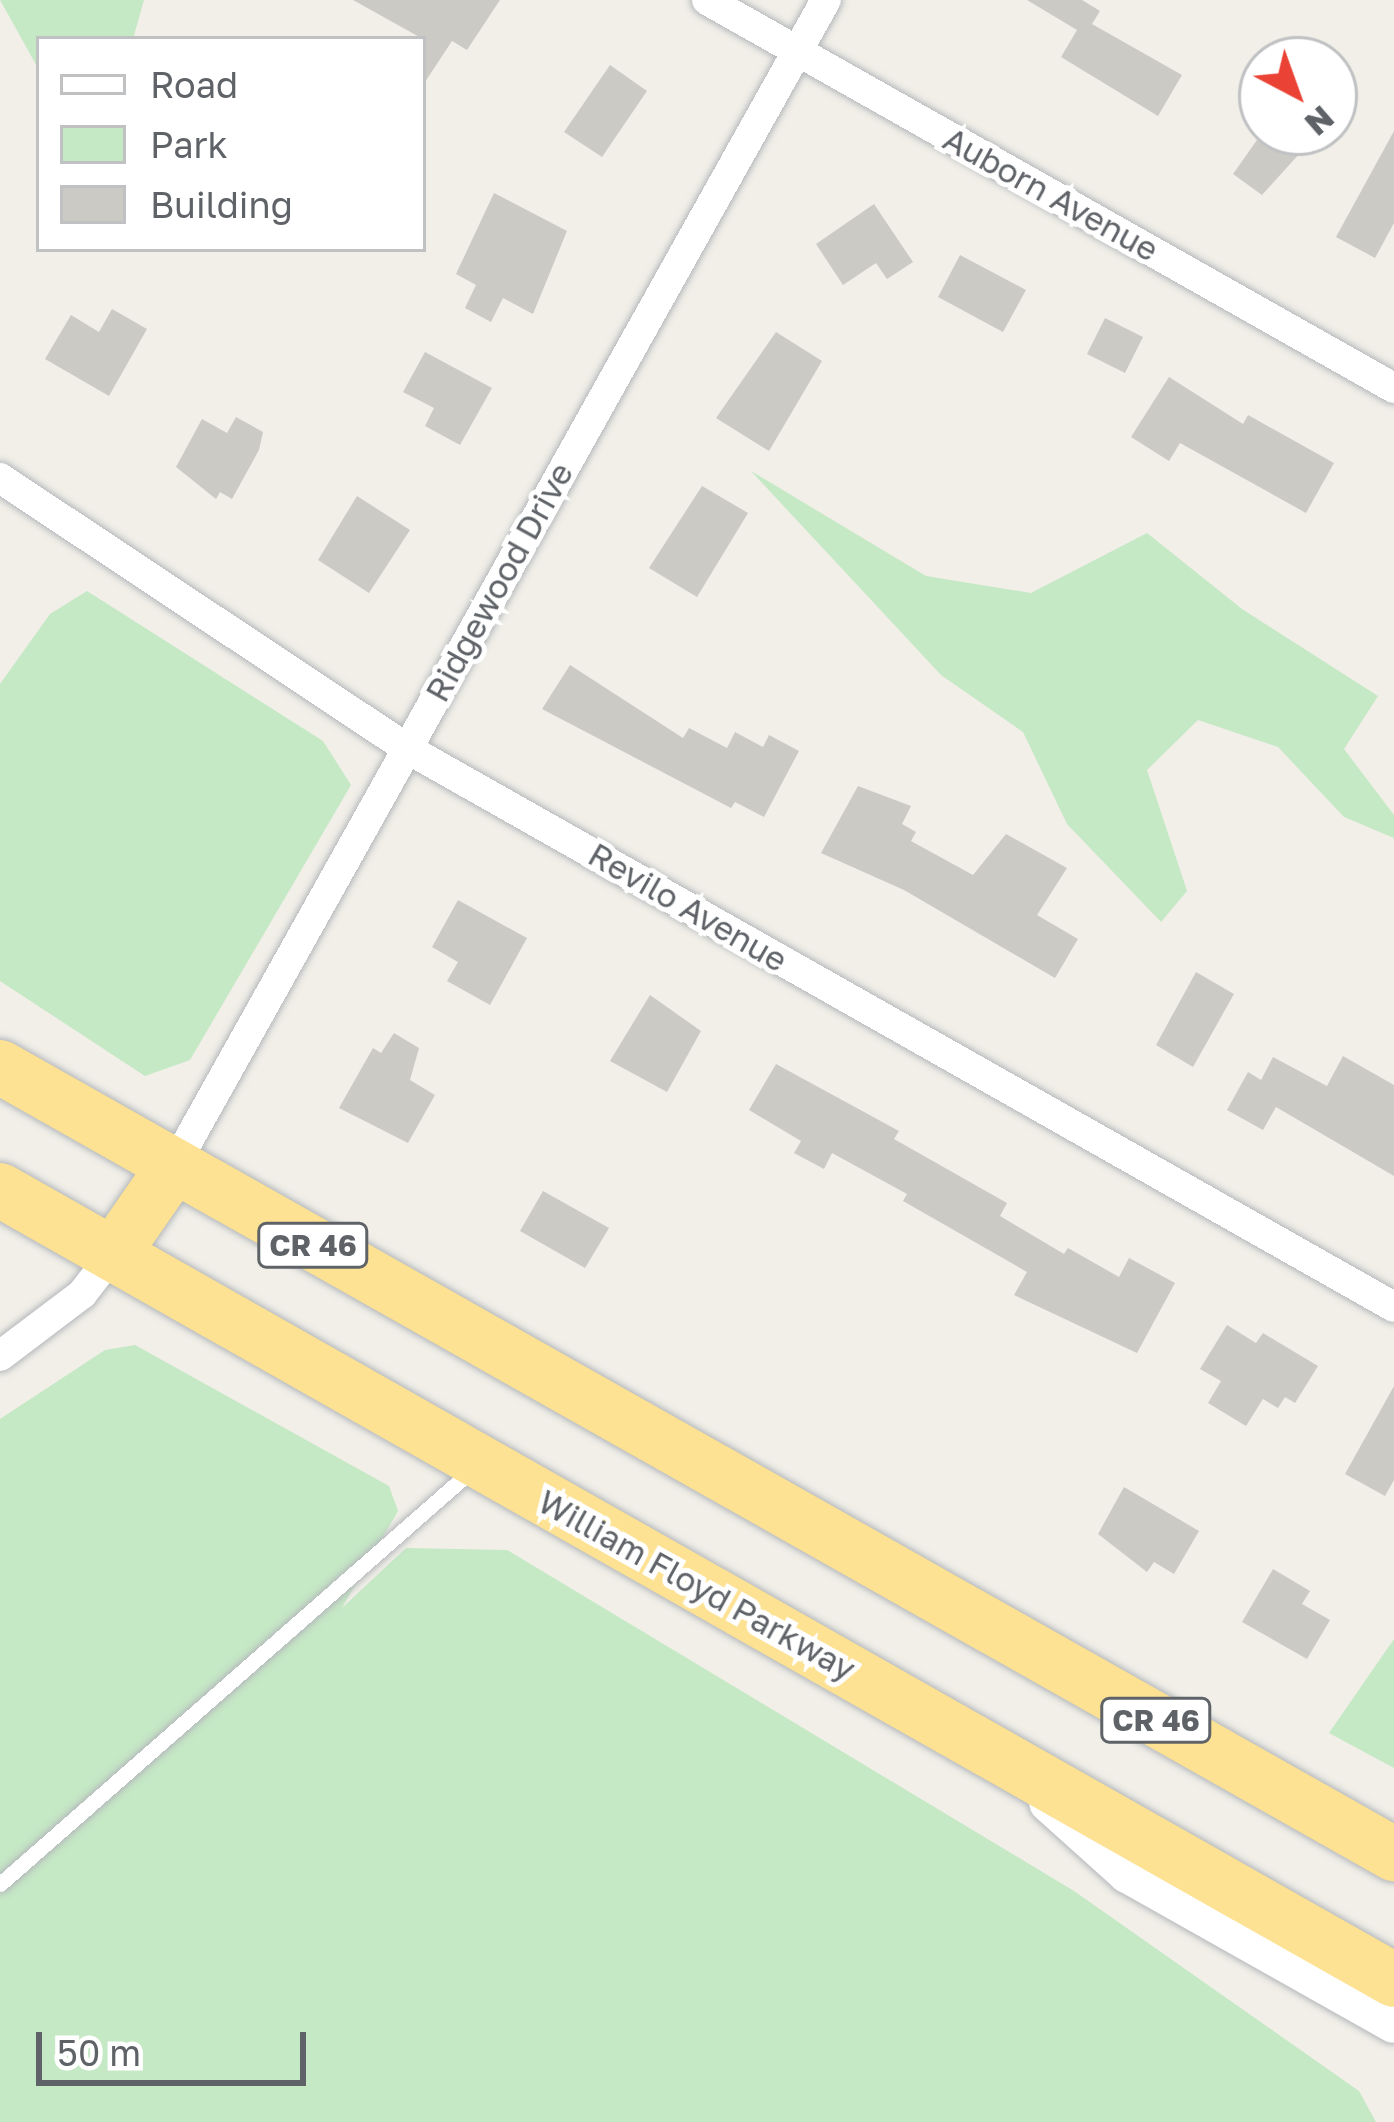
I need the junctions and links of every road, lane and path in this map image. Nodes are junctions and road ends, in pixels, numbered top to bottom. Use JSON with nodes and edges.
{"nodes":[{"id":1,"x":707,"y":0,"type":"edge"},
{"id":2,"x":826,"y":0,"type":"edge"},
{"id":3,"x":797,"y":51,"type":"junction"},
{"id":4,"x":1394,"y":388,"type":"edge"},
{"id":5,"x":0,"y":478,"type":"edge"},
{"id":6,"x":406,"y":748,"type":"junction"},
{"id":7,"x":0,"y":1067,"type":"edge"},
{"id":8,"x":174,"y":1166,"type":"junction"},
{"id":9,"x":0,"y":1190,"type":"edge"},
{"id":10,"x":113,"y":1254,"type":"junction"},
{"id":11,"x":1394,"y":1307,"type":"edge"},
{"id":12,"x":0,"y":1356,"type":"edge"},
{"id":13,"x":479,"y":1463,"type":"junction"},
{"id":14,"x":1000,"y":1757,"type":"junction"},
{"id":15,"x":1394,"y":1854,"type":"edge"},
{"id":16,"x":0,"y":1884,"type":"edge"},
{"id":17,"x":1394,"y":1980,"type":"edge"},
{"id":18,"x":1394,"y":2022,"type":"edge"}],
"edges":[{"from":1,"to":3,"type":"street","name":"Auborn Avenue"},
{"from":2,"to":3,"type":"street","name":"Ridgewood Drive"},
{"from":3,"to":4,"type":"street","name":"Auborn Avenue"},
{"from":3,"to":6,"type":"street","name":"Ridgewood Drive"},
{"from":5,"to":6,"type":"street","name":"Revilo Avenue"},
{"from":6,"to":8,"type":"street","name":"Ridgewood Drive"},
{"from":6,"to":11,"type":"street","name":"Revilo Avenue"},
{"from":7,"to":8,"type":"highway","number":"CR 46"},
{"from":8,"to":10,"type":"highway"},
{"from":8,"to":15,"type":"highway","number":"CR 46"},
{"from":9,"to":10,"type":"highway","name":"William Floyd Parkway"},
{"from":10,"to":12,"type":"street"},
{"from":10,"to":13,"type":"highway","name":"William Floyd Parkway"},
{"from":13,"to":14,"type":"highway","name":"William Floyd Parkway"},
{"from":13,"to":16,"type":"lane"},
{"from":14,"to":17,"type":"highway","name":"William Floyd Parkway"},
{"from":14,"to":18,"type":"street"}]}
